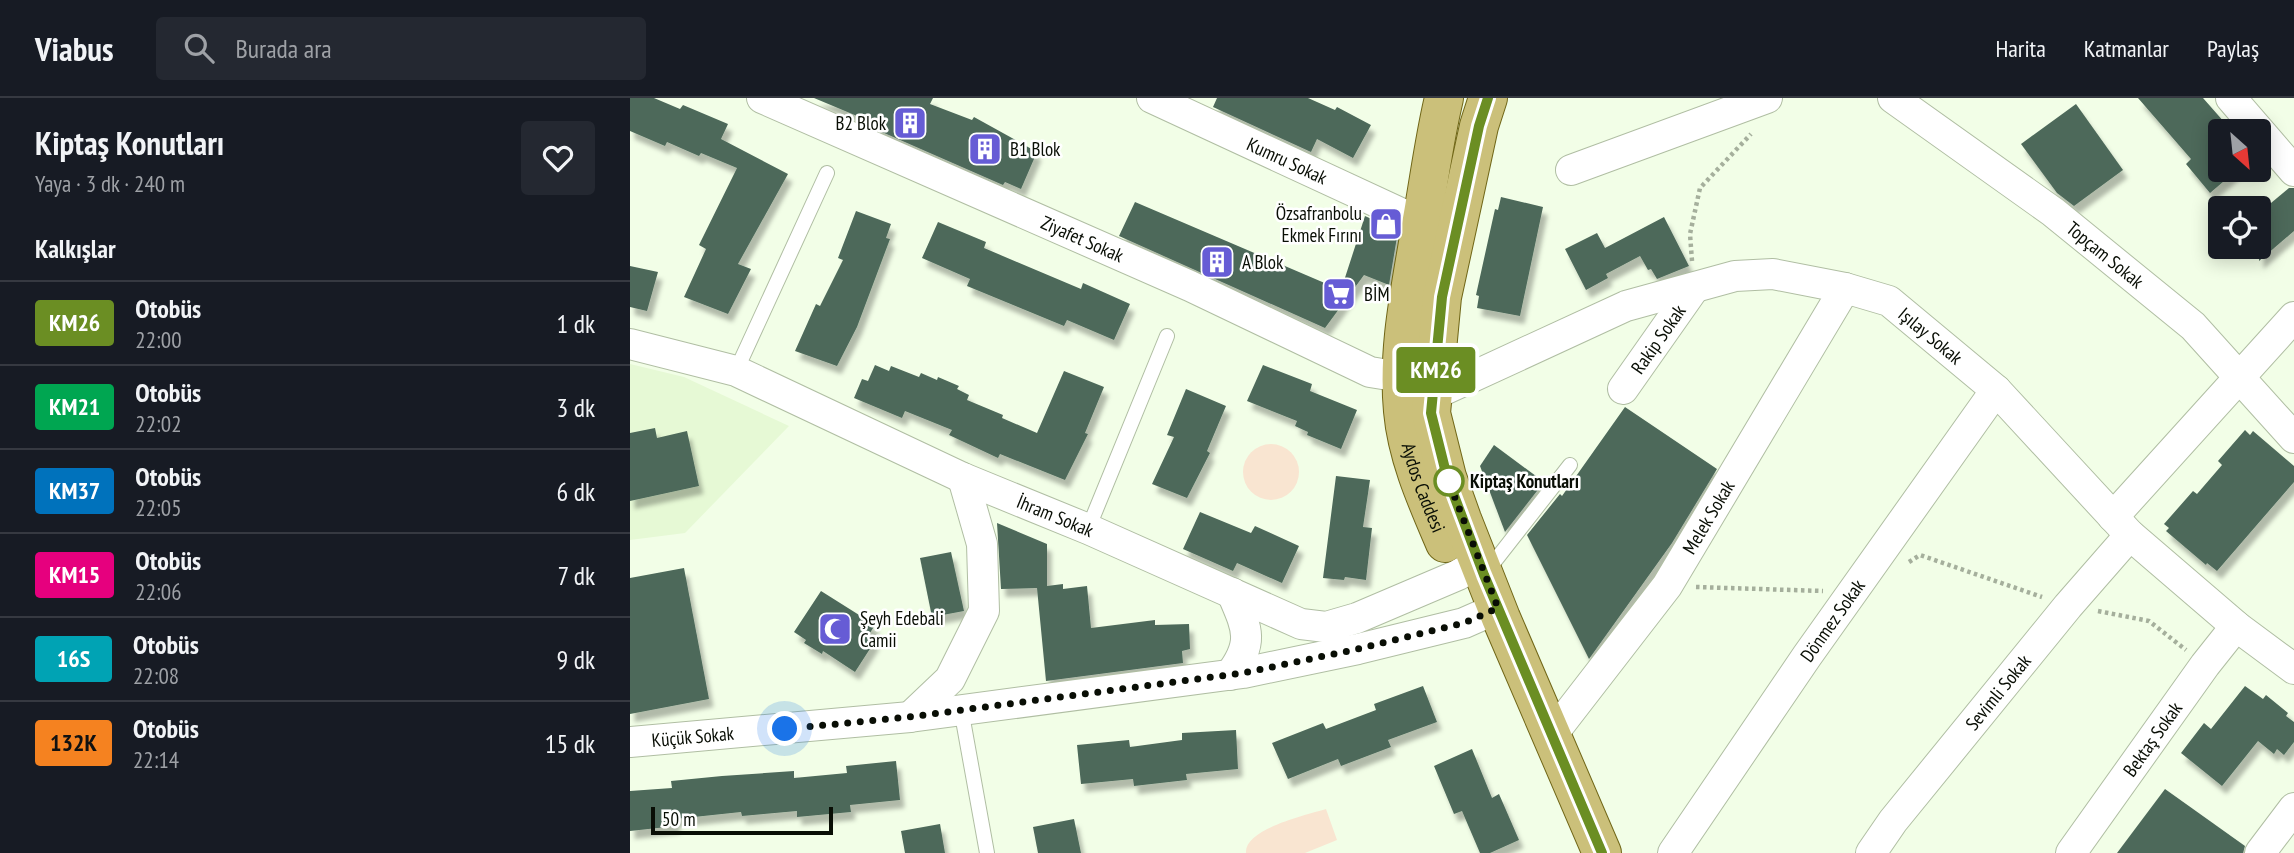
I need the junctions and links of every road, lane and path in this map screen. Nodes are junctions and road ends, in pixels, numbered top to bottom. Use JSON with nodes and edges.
{"nodes":[{"id":1,"x":762,"y":98,"type":"edge"},
{"id":2,"x":1152,"y":98,"type":"edge"},
{"id":3,"x":1444,"y":98,"type":"edge"},
{"id":4,"x":1488,"y":98,"type":"edge"},
{"id":5,"x":1768,"y":98,"type":"edge"},
{"id":6,"x":1893,"y":98,"type":"edge"},
{"id":7,"x":2231,"y":98,"type":"edge"},
{"id":8,"x":1758,"y":129,"type":"dead end"},
{"id":9,"x":1571,"y":170,"type":"dead end"},
{"id":10,"x":2294,"y":171,"type":"edge"},
{"id":11,"x":827,"y":173,"type":"dead end"},
{"id":12,"x":1422,"y":223,"type":"junction"},
{"id":13,"x":1694,"y":288,"type":"junction"},
{"id":14,"x":1845,"y":288,"type":"junction"},
{"id":15,"x":2294,"y":317,"type":"edge"},
{"id":16,"x":1167,"y":336,"type":"dead end"},
{"id":17,"x":630,"y":344,"type":"edge"},
{"id":18,"x":736,"y":371,"type":"junction"},
{"id":19,"x":2240,"y":378,"type":"junction"},
{"id":20,"x":1417,"y":386,"type":"junction"},
{"id":21,"x":1623,"y":389,"type":"dead end"},
{"id":22,"x":1996,"y":390,"type":"junction"},
{"id":23,"x":2294,"y":438,"type":"edge"},
{"id":24,"x":1570,"y":465,"type":"dead end"},
{"id":25,"x":963,"y":478,"type":"junction"},
{"id":26,"x":2122,"y":526,"type":"junction"},
{"id":27,"x":1088,"y":529,"type":"junction"},
{"id":28,"x":1898,"y":567,"type":"dead end"},
{"id":29,"x":1667,"y":586,"type":"junction"},
{"id":30,"x":1479,"y":588,"type":"junction"},
{"id":31,"x":1853,"y":592,"type":"junction"},
{"id":32,"x":1232,"y":593,"type":"junction"},
{"id":33,"x":2068,"y":606,"type":"junction"},
{"id":34,"x":2236,"y":626,"type":"junction"},
{"id":35,"x":2205,"y":665,"type":"junction"},
{"id":36,"x":2294,"y":669,"type":"edge"},
{"id":37,"x":1230,"y":675,"type":"junction"},
{"id":38,"x":961,"y":709,"type":"junction"},
{"id":39,"x":909,"y":717,"type":"junction"},
{"id":40,"x":1551,"y":736,"type":"junction"},
{"id":41,"x":630,"y":743,"type":"edge"},
{"id":42,"x":2294,"y":808,"type":"edge"},
{"id":43,"x":987,"y":853,"type":"edge"},
{"id":44,"x":1577,"y":853,"type":"edge"},
{"id":45,"x":1602,"y":853,"type":"edge"},
{"id":46,"x":1673,"y":853,"type":"edge"},
{"id":47,"x":1871,"y":853,"type":"edge"},
{"id":48,"x":2071,"y":853,"type":"edge"},
{"id":49,"x":2260,"y":853,"type":"edge"}],
"edges":[{"from":1,"to":20,"type":"street","name":"Ziyafet Sokak"},
{"from":2,"to":12,"type":"street","name":"Kumru Sokak"},
{"from":3,"to":12,"type":"main road","name":"Aydos Caddesi"},
{"from":4,"to":20,"type":"main road","name":"Aydos Caddesi"},
{"from":5,"to":9,"type":"street"},
{"from":6,"to":19,"type":"street","name":"Topçam Sokak"},
{"from":7,"to":10,"type":"street"},
{"from":8,"to":13,"type":"path"},
{"from":11,"to":18,"type":"lane"},
{"from":12,"to":20,"type":"main road","name":"Aydos Caddesi"},
{"from":13,"to":14,"type":"street","name":"Işılay Sokak"},
{"from":13,"to":20,"type":"street","name":"Işılay Sokak"},
{"from":13,"to":21,"type":"street","name":"Rakip Sokak"},
{"from":14,"to":22,"type":"street","name":"Işılay Sokak"},
{"from":14,"to":29,"type":"street","name":"Melek Sokak"},
{"from":15,"to":19,"type":"street","name":"Sevimli Sokak"},
{"from":16,"to":27,"type":"lane"},
{"from":17,"to":18,"type":"street","name":"İhram Sokak"},
{"from":18,"to":25,"type":"street","name":"İhram Sokak"},
{"from":19,"to":23,"type":"street","name":"Topçam Sokak"},
{"from":19,"to":26,"type":"street","name":"Sevimli Sokak"},
{"from":20,"to":30,"type":"main road","name":"Aydos Caddesi"},
{"from":22,"to":26,"type":"street","name":"Işılay Sokak"},
{"from":22,"to":31,"type":"street","name":"Dönmez Sokak"},
{"from":24,"to":30,"type":"lane"},
{"from":25,"to":27,"type":"street","name":"İhram Sokak"},
{"from":25,"to":39,"type":"street"},
{"from":26,"to":33,"type":"street","name":"Sevimli Sokak"},
{"from":26,"to":34,"type":"street","name":"Işılay Sokak"},
{"from":27,"to":32,"type":"street","name":"İhram Sokak"},
{"from":28,"to":33,"type":"path"},
{"from":29,"to":31,"type":"path"},
{"from":29,"to":40,"type":"street","name":"Melek Sokak"},
{"from":30,"to":32,"type":"street","name":"İhram Sokak"},
{"from":30,"to":37,"type":"street","name":"Küçük Sokak"},
{"from":30,"to":40,"type":"main road","name":"Aydos Caddesi"},
{"from":30,"to":44,"type":"main road","name":"Aydos Caddesi"},
{"from":31,"to":46,"type":"street","name":"Dönmez Sokak"},
{"from":32,"to":37,"type":"street"},
{"from":33,"to":35,"type":"path"},
{"from":33,"to":47,"type":"street","name":"Sevimli Sokak"},
{"from":34,"to":35,"type":"street","name":"Bektaş Sokak"},
{"from":34,"to":36,"type":"street","name":"Işılay Sokak"},
{"from":35,"to":48,"type":"street","name":"Bektaş Sokak"},
{"from":37,"to":38,"type":"street","name":"Küçük Sokak"},
{"from":38,"to":39,"type":"street","name":"Küçük Sokak"},
{"from":38,"to":43,"type":"lane"},
{"from":39,"to":41,"type":"street","name":"Küçük Sokak"},
{"from":40,"to":45,"type":"main road","name":"Aydos Caddesi"},
{"from":42,"to":49,"type":"street"}]}
